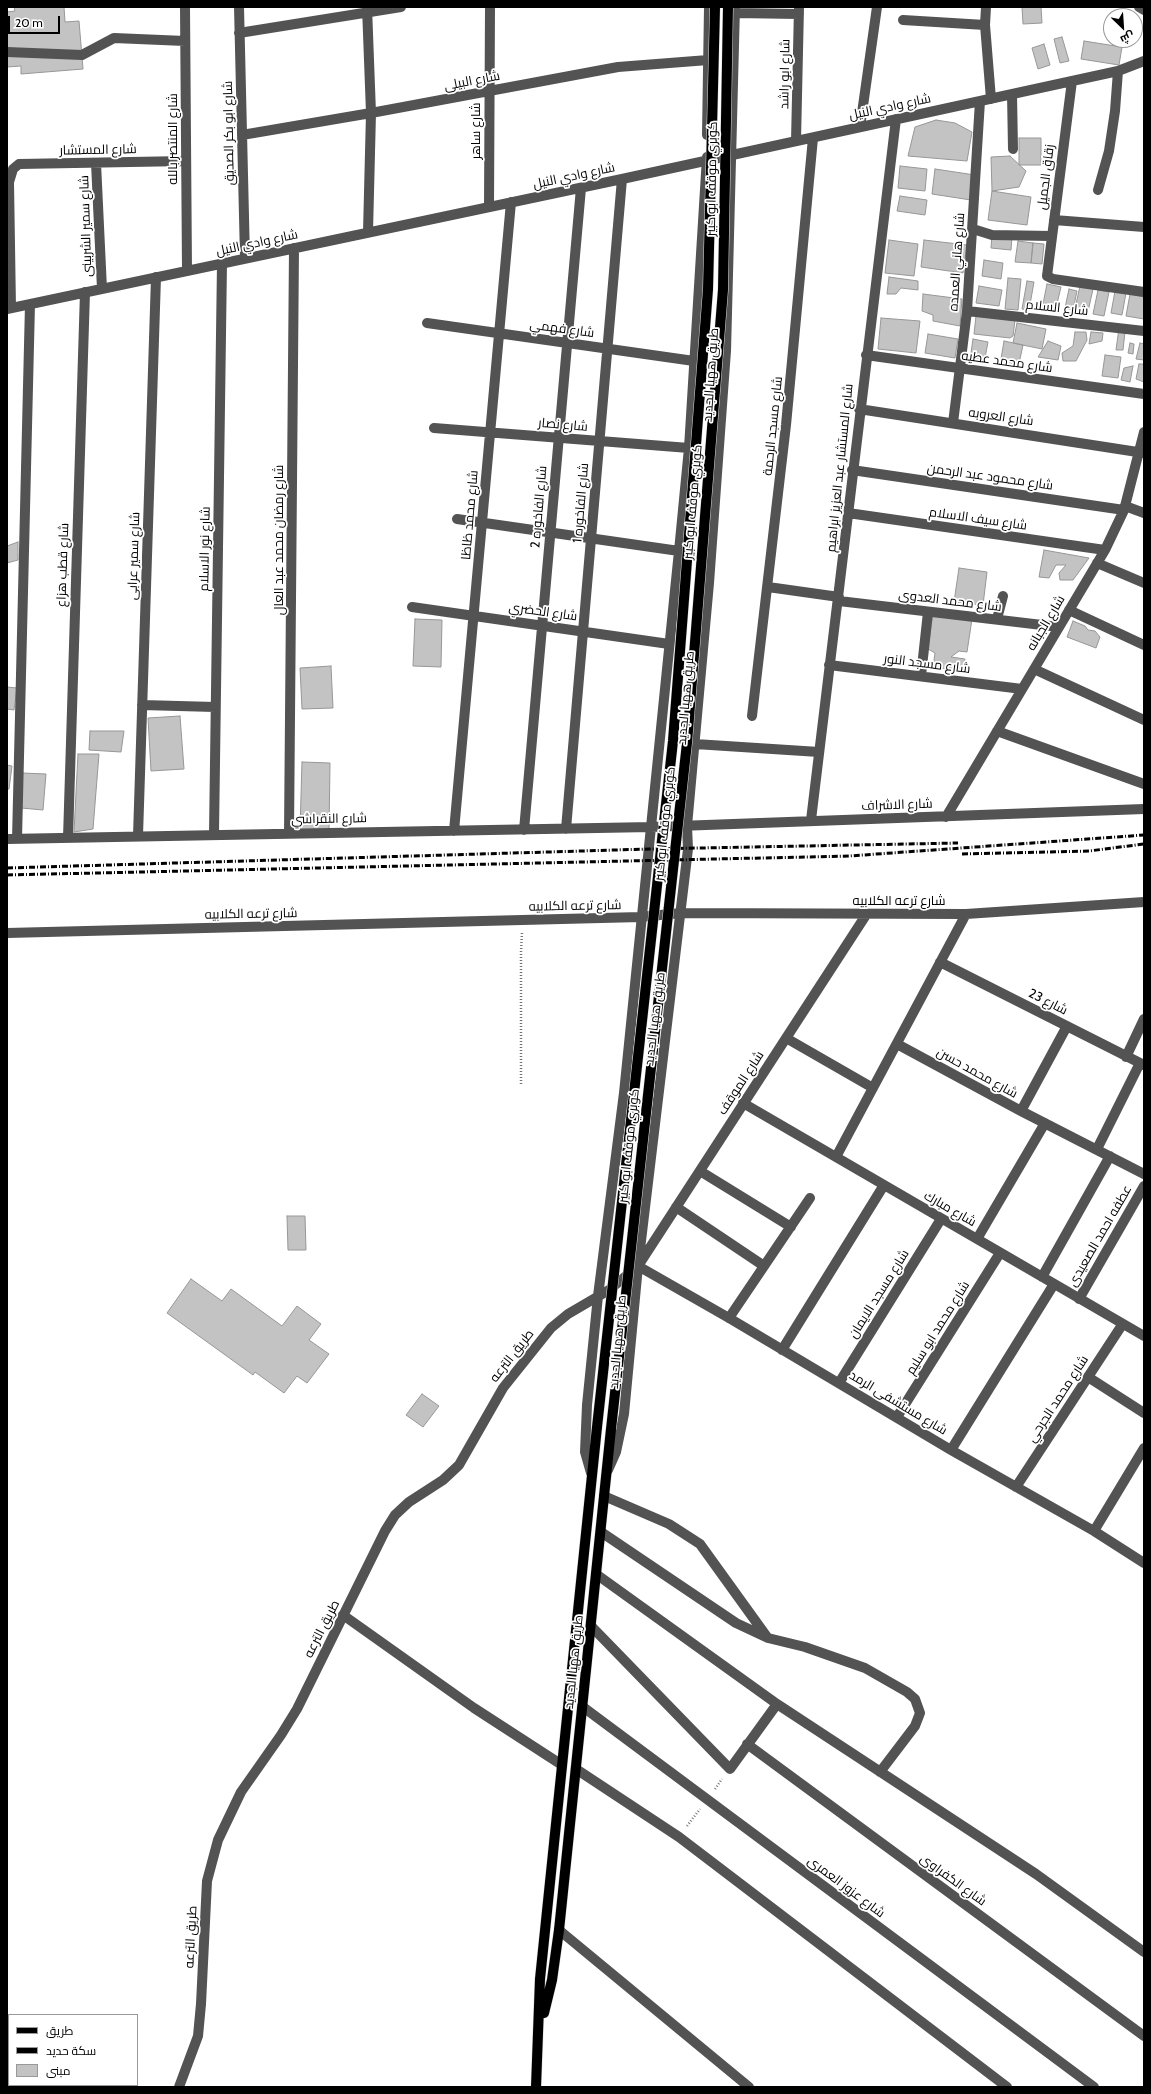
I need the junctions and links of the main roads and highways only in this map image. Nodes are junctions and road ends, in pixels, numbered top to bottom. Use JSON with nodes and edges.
{"nodes":[{"id":1,"x":715,"y":7,"type":"edge"},
{"id":2,"x":733,"y":9,"type":"edge"},
{"id":3,"x":591,"y":1473,"type":"joint"},
{"id":4,"x":606,"y":1474,"type":"joint"},
{"id":5,"x":540,"y":2028,"type":"junction"},
{"id":6,"x":536,"y":2087,"type":"edge"}],
"edges":[{"from":1,"to":3,"type":"main road","name":"كوبري موقف ابو كبير","bridge":true},
{"from":2,"to":4,"type":"main road","name":"كوبري موقف ابو كبير","bridge":true},
{"from":3,"to":5,"type":"main road","name":"طريق ههيا الجديد"},
{"from":4,"to":5,"type":"main road","name":"طريق ههيا الجديد"},
{"from":5,"to":6,"type":"main road","name":"طريق ههيا الجديد"}]}
